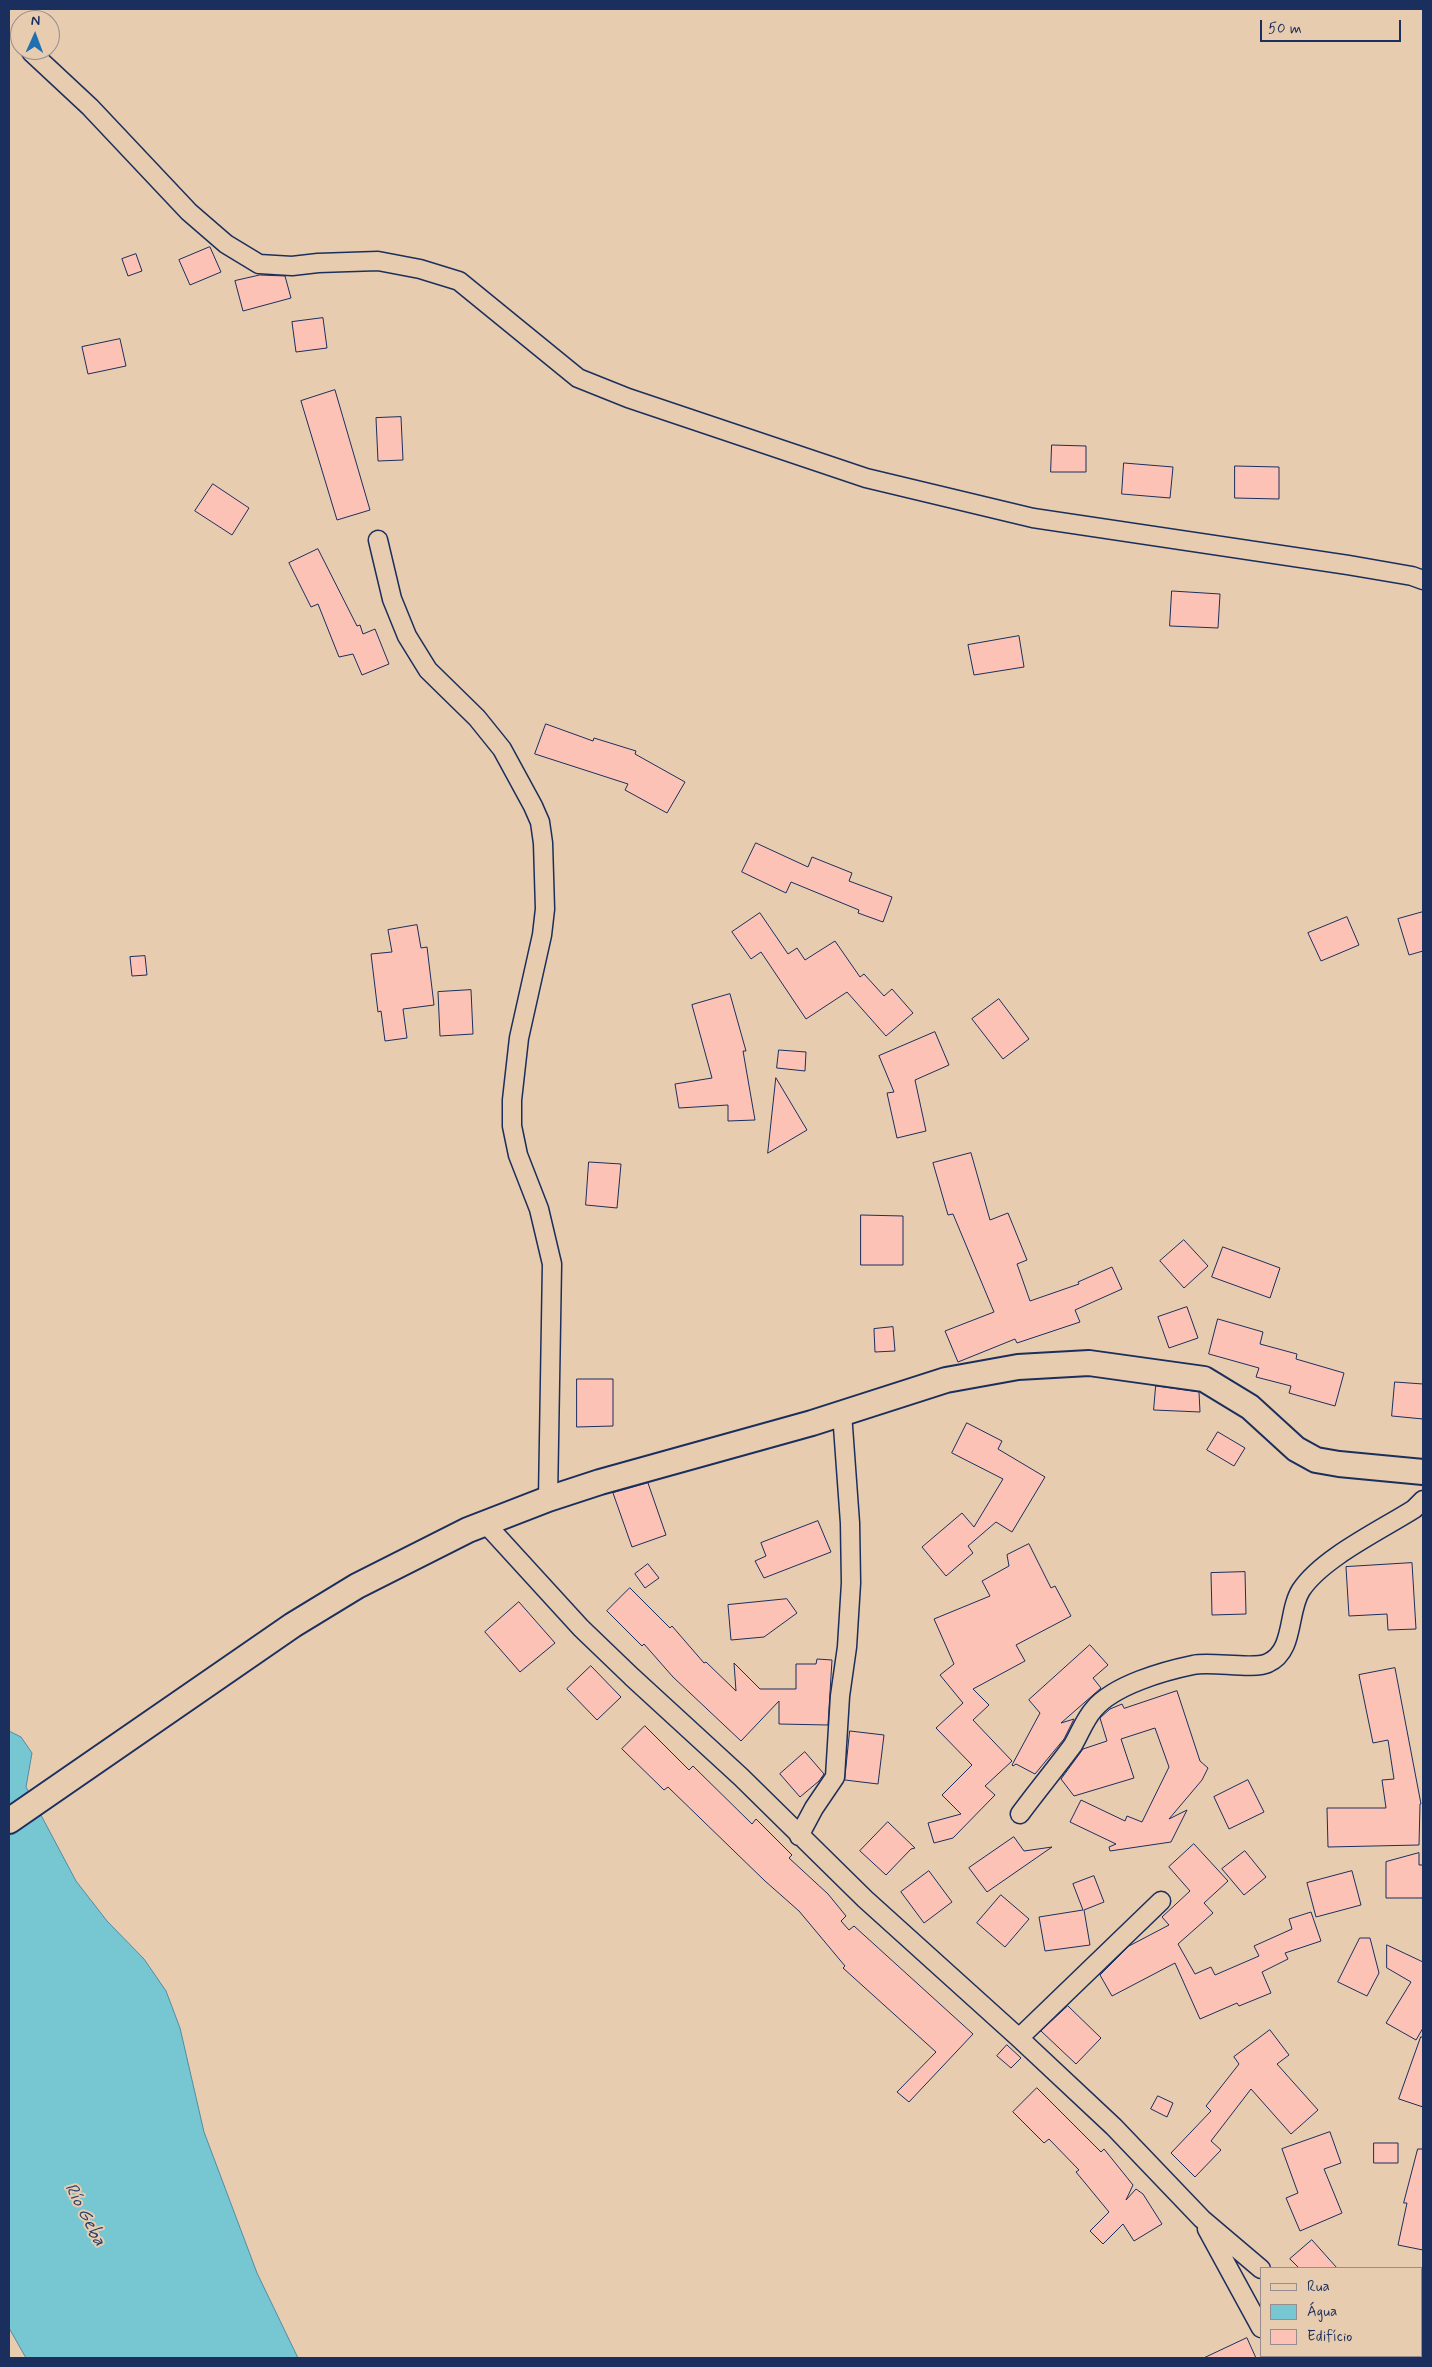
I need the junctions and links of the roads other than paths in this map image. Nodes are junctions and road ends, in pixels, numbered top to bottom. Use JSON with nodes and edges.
{"nodes":[{"id":1,"x":40,"y":60,"type":"edge"},
{"id":2,"x":378,"y":540,"type":"dead end"},
{"id":3,"x":1423,"y":580,"type":"edge"},
{"id":4,"x":842,"y":1413,"type":"junction"},
{"id":5,"x":1423,"y":1472,"type":"edge"},
{"id":6,"x":548,"y":1499,"type":"junction"},
{"id":7,"x":1423,"y":1500,"type":"edge"},
{"id":8,"x":485,"y":1523,"type":"junction"},
{"id":9,"x":1020,"y":1814,"type":"dead end"},
{"id":10,"x":9,"y":1821,"type":"edge"},
{"id":11,"x":800,"y":1836,"type":"junction"},
{"id":12,"x":1160,"y":1901,"type":"dead end"},
{"id":13,"x":1019,"y":2038,"type":"junction"},
{"id":14,"x":1202,"y":2219,"type":"junction"},
{"id":15,"x":1260,"y":2268,"type":"edge"},
{"id":16,"x":1260,"y":2326,"type":"edge"}],
"edges":[{"from":1,"to":3,"type":"street"},
{"from":2,"to":6,"type":"street"},
{"from":4,"to":5,"type":"street"},
{"from":4,"to":6,"type":"street"},
{"from":4,"to":11,"type":"street"},
{"from":6,"to":8,"type":"street"},
{"from":7,"to":9,"type":"street"},
{"from":8,"to":10,"type":"street"},
{"from":8,"to":11,"type":"street"},
{"from":11,"to":13,"type":"street"},
{"from":12,"to":13,"type":"street"},
{"from":13,"to":14,"type":"street"},
{"from":14,"to":15,"type":"street"},
{"from":14,"to":16,"type":"street"}]}
